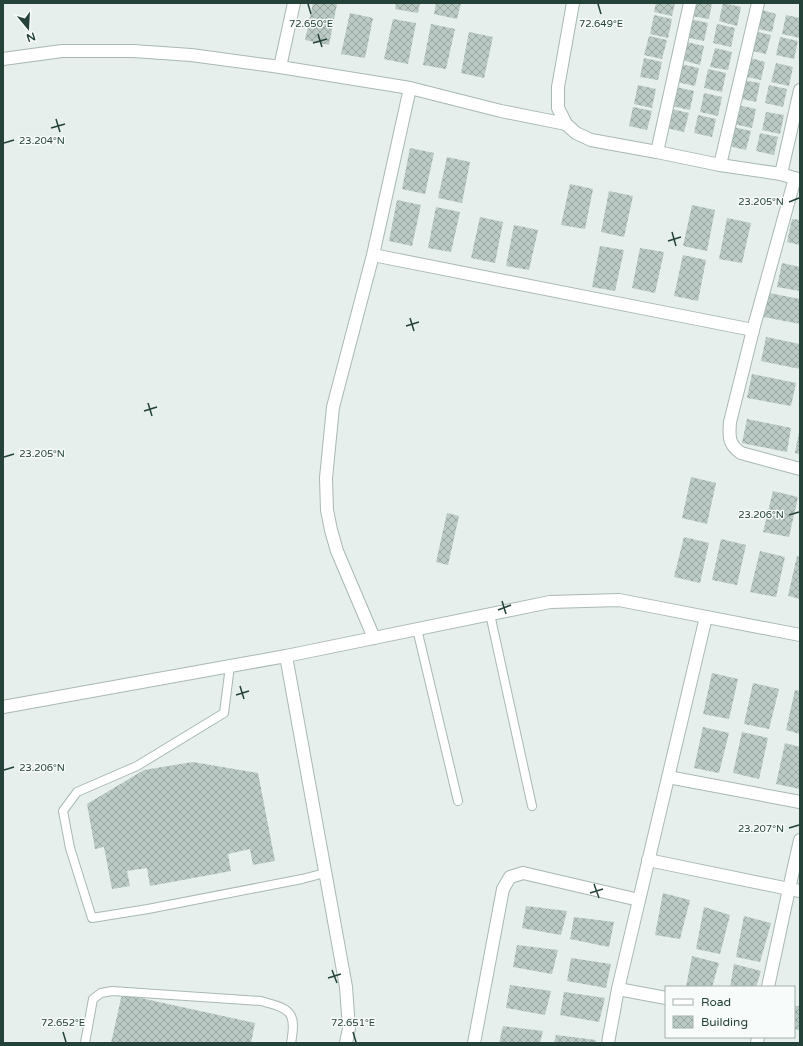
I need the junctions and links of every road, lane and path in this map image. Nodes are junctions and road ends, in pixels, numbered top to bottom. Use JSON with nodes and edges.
{"nodes":[{"id":1,"x":294,"y":3,"type":"edge"},
{"id":2,"x":573,"y":3,"type":"edge"},
{"id":3,"x":690,"y":3,"type":"edge"},
{"id":4,"x":758,"y":3,"type":"edge"},
{"id":5,"x":3,"y":59,"type":"edge"},
{"id":6,"x":280,"y":67,"type":"junction"},
{"id":7,"x":410,"y":88,"type":"junction"},
{"id":8,"x":800,"y":90,"type":"edge"},
{"id":9,"x":566,"y":124,"type":"junction"},
{"id":10,"x":657,"y":152,"type":"junction"},
{"id":11,"x":720,"y":165,"type":"junction"},
{"id":12,"x":781,"y":174,"type":"junction"},
{"id":13,"x":797,"y":179,"type":"edge"},
{"id":14,"x":373,"y":255,"type":"junction"},
{"id":15,"x":753,"y":330,"type":"junction"},
{"id":16,"x":800,"y":469,"type":"edge"},
{"id":17,"x":490,"y":614,"type":"junction"},
{"id":18,"x":706,"y":617,"type":"junction"},
{"id":19,"x":418,"y":629,"type":"junction"},
{"id":20,"x":800,"y":635,"type":"edge"},
{"id":21,"x":374,"y":638,"type":"junction"},
{"id":22,"x":286,"y":656,"type":"junction"},
{"id":23,"x":230,"y":666,"type":"junction"},
{"id":24,"x":3,"y":707,"type":"edge"},
{"id":25,"x":668,"y":777,"type":"junction"},
{"id":26,"x":458,"y":801,"type":"dead end"},
{"id":27,"x":800,"y":802,"type":"edge"},
{"id":28,"x":532,"y":806,"type":"dead end"},
{"id":29,"x":800,"y":840,"type":"edge"},
{"id":30,"x":648,"y":860,"type":"junction"},
{"id":31,"x":325,"y":873,"type":"junction"},
{"id":32,"x":794,"y":890,"type":"edge"},
{"id":33,"x":639,"y":900,"type":"junction"},
{"id":34,"x":768,"y":986,"type":"edge"},
{"id":35,"x":618,"y":988,"type":"junction"},
{"id":36,"x":665,"y":998,"type":"edge"},
{"id":37,"x":85,"y":1043,"type":"edge"},
{"id":38,"x":291,"y":1043,"type":"edge"},
{"id":39,"x":346,"y":1043,"type":"edge"},
{"id":40,"x":474,"y":1043,"type":"edge"},
{"id":41,"x":608,"y":1043,"type":"edge"}],
"edges":[{"from":1,"to":6,"type":"street"},
{"from":2,"to":9,"type":"street"},
{"from":3,"to":10,"type":"street"},
{"from":4,"to":11,"type":"street"},
{"from":5,"to":6,"type":"street"},
{"from":6,"to":7,"type":"street"},
{"from":7,"to":9,"type":"street"},
{"from":7,"to":14,"type":"street"},
{"from":8,"to":12,"type":"street"},
{"from":9,"to":10,"type":"street"},
{"from":10,"to":11,"type":"street"},
{"from":11,"to":12,"type":"street"},
{"from":12,"to":13,"type":"street"},
{"from":13,"to":15,"type":"street"},
{"from":14,"to":15,"type":"street"},
{"from":14,"to":21,"type":"street"},
{"from":15,"to":16,"type":"street"},
{"from":17,"to":18,"type":"street"},
{"from":17,"to":19,"type":"street"},
{"from":17,"to":28,"type":"lane"},
{"from":18,"to":20,"type":"street"},
{"from":18,"to":25,"type":"street"},
{"from":19,"to":21,"type":"street"},
{"from":19,"to":26,"type":"lane"},
{"from":21,"to":22,"type":"street"},
{"from":22,"to":23,"type":"street"},
{"from":22,"to":31,"type":"street"},
{"from":23,"to":24,"type":"street"},
{"from":23,"to":31,"type":"lane"},
{"from":25,"to":27,"type":"street"},
{"from":25,"to":30,"type":"street"},
{"from":29,"to":32,"type":"street"},
{"from":30,"to":32,"type":"street"},
{"from":30,"to":33,"type":"street"},
{"from":31,"to":39,"type":"street"},
{"from":32,"to":34,"type":"street"},
{"from":33,"to":35,"type":"street"},
{"from":33,"to":40,"type":"street"},
{"from":35,"to":36,"type":"street"},
{"from":35,"to":41,"type":"street"},
{"from":37,"to":38,"type":"lane"}]}
